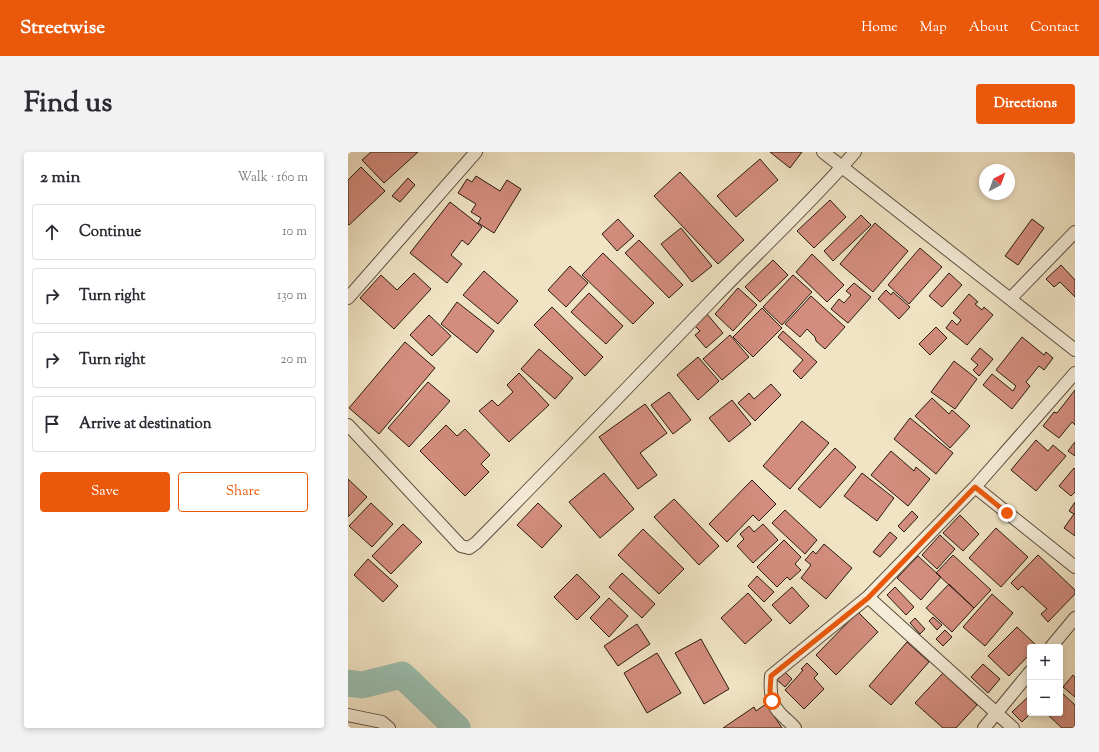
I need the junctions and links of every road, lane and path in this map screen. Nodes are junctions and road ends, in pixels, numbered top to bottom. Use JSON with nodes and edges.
{"nodes":[{"id":1,"x":476,"y":152,"type":"edge"},
{"id":2,"x":823,"y":152,"type":"edge"},
{"id":3,"x":855,"y":152,"type":"edge"},
{"id":4,"x":842,"y":168,"type":"junction"},
{"id":5,"x":1075,"y":232,"type":"edge"},
{"id":6,"x":348,"y":298,"type":"edge"},
{"id":7,"x":1010,"y":299,"type":"junction"},
{"id":8,"x":1075,"y":350,"type":"edge"},
{"id":9,"x":1075,"y":373,"type":"edge"},
{"id":10,"x":348,"y":425,"type":"edge"},
{"id":11,"x":975,"y":487,"type":"junction"},
{"id":12,"x":1075,"y":567,"type":"edge"},
{"id":13,"x":868,"y":598,"type":"junction"},
{"id":14,"x":1075,"y":618,"type":"edge"},
{"id":15,"x":1053,"y":644,"type":"edge"},
{"id":16,"x":1027,"y":676,"type":"edge"},
{"id":17,"x":996,"y":713,"type":"junction"},
{"id":18,"x":348,"y":714,"type":"edge"},
{"id":19,"x":388,"y":728,"type":"edge"},
{"id":20,"x":795,"y":728,"type":"edge"},
{"id":21,"x":984,"y":728,"type":"edge"},
{"id":22,"x":1013,"y":728,"type":"edge"}],
"edges":[{"from":1,"to":6,"type":"street"},
{"from":2,"to":4,"type":"street"},
{"from":3,"to":4,"type":"street"},
{"from":4,"to":7,"type":"street"},
{"from":4,"to":10,"type":"street"},
{"from":5,"to":7,"type":"street"},
{"from":7,"to":8,"type":"street"},
{"from":9,"to":11,"type":"street"},
{"from":11,"to":12,"type":"street"},
{"from":11,"to":13,"type":"street"},
{"from":13,"to":17,"type":"street"},
{"from":13,"to":20,"type":"street"},
{"from":14,"to":15,"type":"street"},
{"from":16,"to":17,"type":"street"},
{"from":17,"to":21,"type":"street"},
{"from":17,"to":22,"type":"street"},
{"from":18,"to":19,"type":"street"}]}
